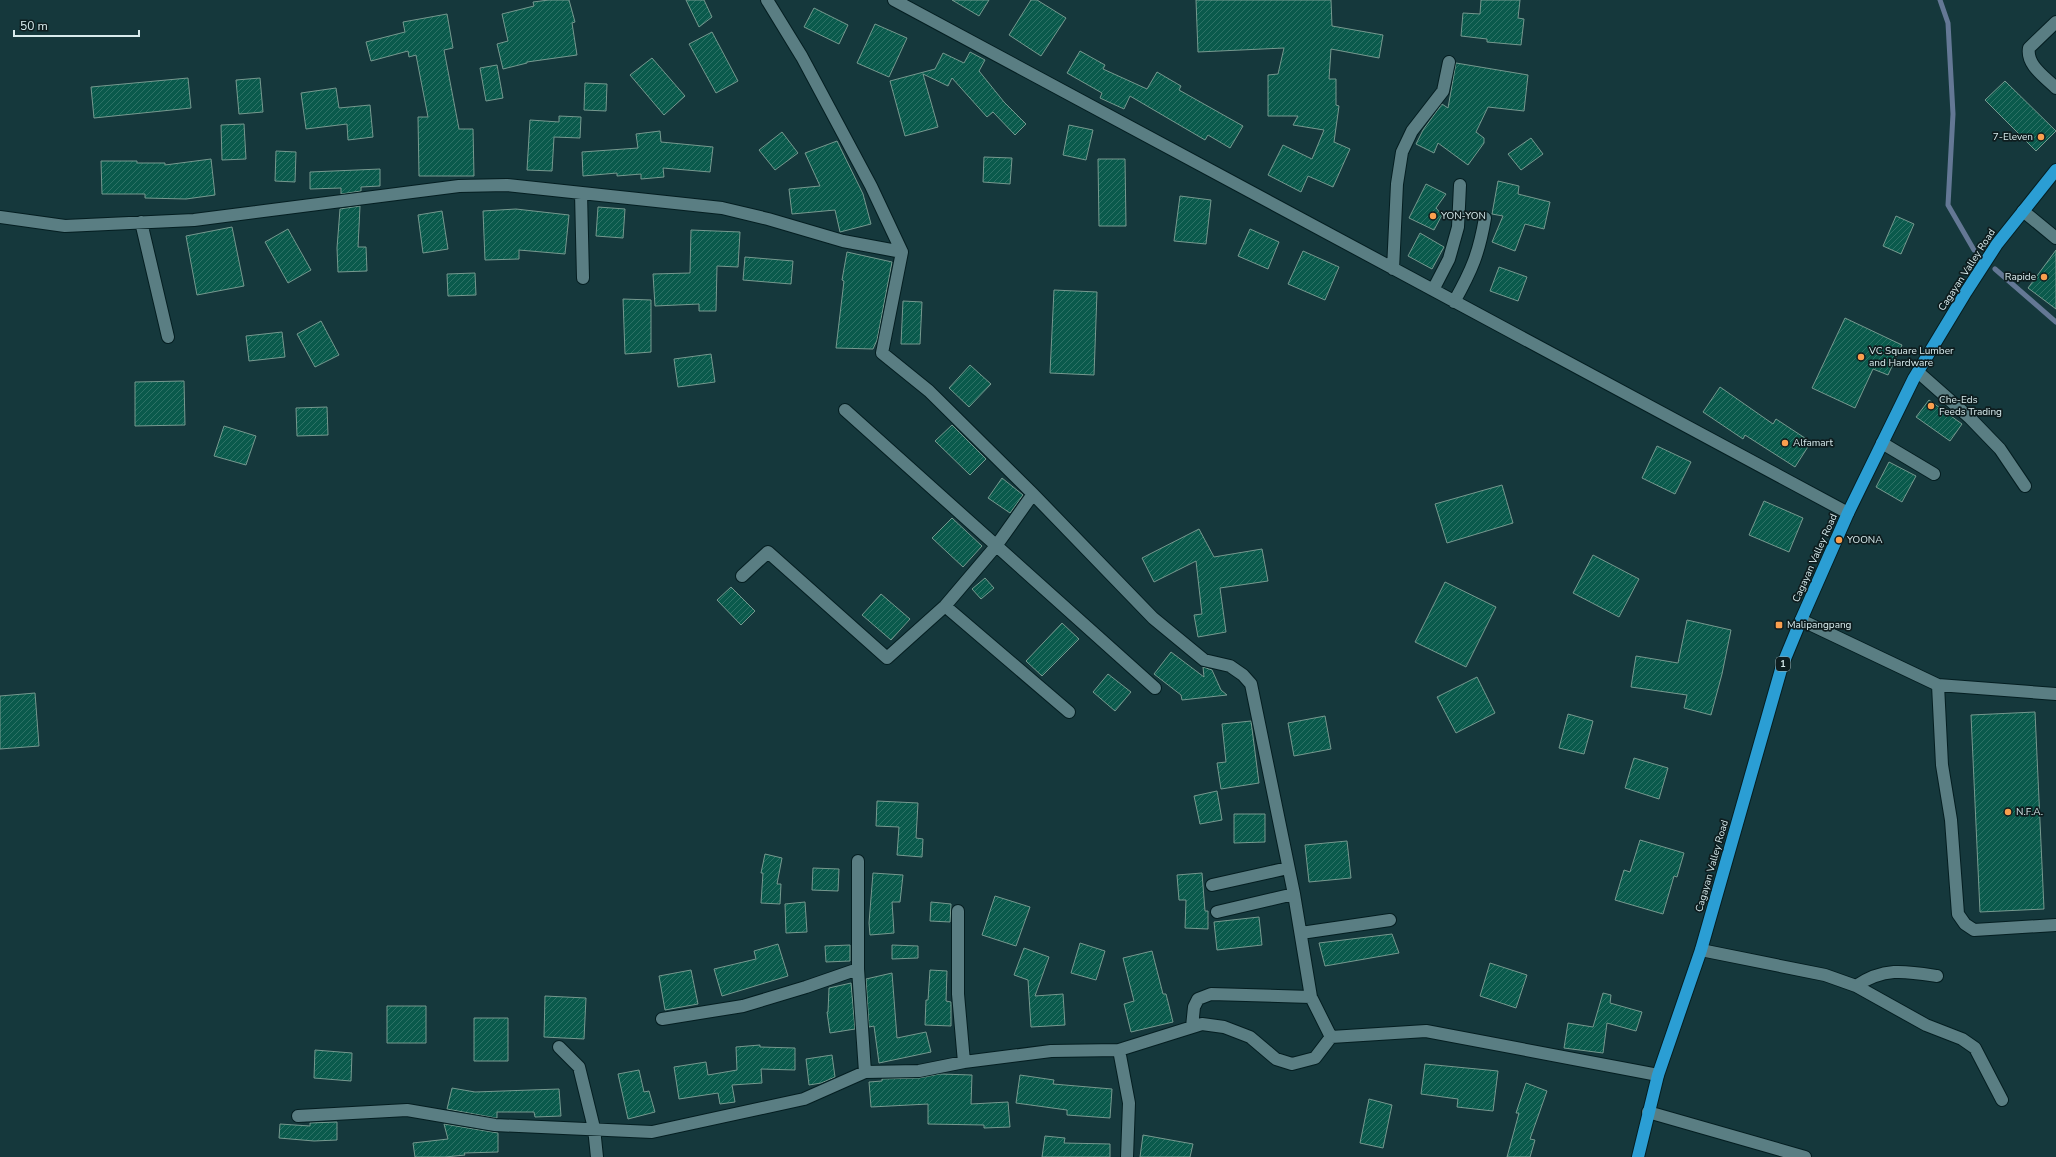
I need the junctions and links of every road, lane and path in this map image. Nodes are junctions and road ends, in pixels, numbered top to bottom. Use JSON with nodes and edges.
{"nodes":[{"id":1,"x":767,"y":0,"type":"edge"},
{"id":2,"x":894,"y":0,"type":"edge"},
{"id":3,"x":2056,"y":22,"type":"edge"},
{"id":4,"x":1449,"y":62,"type":"dead end"},
{"id":5,"x":2056,"y":88,"type":"edge"},
{"id":6,"x":2056,"y":170,"type":"edge"},
{"id":7,"x":1460,"y":184,"type":"dead end"},
{"id":8,"x":581,"y":193,"type":"junction"},
{"id":9,"x":2023,"y":211,"type":"junction"},
{"id":10,"x":0,"y":217,"type":"edge"},
{"id":11,"x":1485,"y":218,"type":"dead end"},
{"id":12,"x":140,"y":222,"type":"junction"},
{"id":13,"x":2056,"y":238,"type":"edge"},
{"id":14,"x":902,"y":252,"type":"junction"},
{"id":15,"x":1392,"y":269,"type":"junction"},
{"id":16,"x":583,"y":278,"type":"dead end"},
{"id":17,"x":1433,"y":290,"type":"junction"},
{"id":18,"x":1454,"y":302,"type":"junction"},
{"id":19,"x":168,"y":338,"type":"dead end"},
{"id":20,"x":1918,"y":372,"type":"junction"},
{"id":21,"x":845,"y":410,"type":"dead end"},
{"id":22,"x":1882,"y":443,"type":"junction"},
{"id":23,"x":1934,"y":474,"type":"dead end"},
{"id":24,"x":2025,"y":486,"type":"dead end"},
{"id":25,"x":1033,"y":494,"type":"junction"},
{"id":26,"x":1848,"y":513,"type":"junction"},
{"id":27,"x":996,"y":546,"type":"junction"},
{"id":28,"x":742,"y":576,"type":"dead end"},
{"id":29,"x":945,"y":606,"type":"junction"},
{"id":30,"x":1801,"y":620,"type":"junction"},
{"id":31,"x":1938,"y":685,"type":"junction"},
{"id":32,"x":1155,"y":688,"type":"dead end"},
{"id":33,"x":2056,"y":694,"type":"edge"},
{"id":34,"x":1069,"y":712,"type":"dead end"},
{"id":35,"x":858,"y":861,"type":"dead end"},
{"id":36,"x":1288,"y":868,"type":"junction"},
{"id":37,"x":1212,"y":885,"type":"dead end"},
{"id":38,"x":1294,"y":894,"type":"junction"},
{"id":39,"x":958,"y":911,"type":"dead end"},
{"id":40,"x":1217,"y":912,"type":"dead end"},
{"id":41,"x":1390,"y":920,"type":"dead end"},
{"id":42,"x":2056,"y":925,"type":"edge"},
{"id":43,"x":1301,"y":933,"type":"junction"},
{"id":44,"x":1701,"y":950,"type":"junction"},
{"id":45,"x":858,"y":969,"type":"junction"},
{"id":46,"x":1937,"y":976,"type":"dead end"},
{"id":47,"x":1856,"y":986,"type":"junction"},
{"id":48,"x":1311,"y":998,"type":"junction"},
{"id":49,"x":662,"y":1019,"type":"dead end"},
{"id":50,"x":1192,"y":1027,"type":"junction"},
{"id":51,"x":1331,"y":1037,"type":"junction"},
{"id":52,"x":559,"y":1047,"type":"dead end"},
{"id":53,"x":1119,"y":1050,"type":"junction"},
{"id":54,"x":964,"y":1062,"type":"junction"},
{"id":55,"x":865,"y":1072,"type":"junction"},
{"id":56,"x":1658,"y":1075,"type":"junction"},
{"id":57,"x":2002,"y":1100,"type":"dead end"},
{"id":58,"x":1648,"y":1112,"type":"junction"},
{"id":59,"x":298,"y":1116,"type":"dead end"},
{"id":60,"x":594,"y":1128,"type":"junction"},
{"id":61,"x":597,"y":1157,"type":"edge"},
{"id":62,"x":1127,"y":1157,"type":"edge"},
{"id":63,"x":1638,"y":1157,"type":"edge"},
{"id":64,"x":1805,"y":1157,"type":"edge"}],
"edges":[{"from":1,"to":14,"type":"street"},
{"from":2,"to":15,"type":"street"},
{"from":3,"to":5,"type":"street"},
{"from":4,"to":15,"type":"street"},
{"from":6,"to":9,"type":"highway","name":"Cagayan Valley Road","number":"1"},
{"from":7,"to":17,"type":"street"},
{"from":8,"to":12,"type":"street"},
{"from":8,"to":14,"type":"street"},
{"from":8,"to":16,"type":"street"},
{"from":9,"to":13,"type":"street"},
{"from":9,"to":20,"type":"highway","name":"Cagayan Valley Road","number":"1"},
{"from":10,"to":12,"type":"street"},
{"from":11,"to":18,"type":"street"},
{"from":12,"to":19,"type":"street"},
{"from":14,"to":25,"type":"street"},
{"from":15,"to":17,"type":"street"},
{"from":17,"to":18,"type":"street"},
{"from":18,"to":26,"type":"street"},
{"from":20,"to":22,"type":"highway","name":"Cagayan Valley Road","number":"1"},
{"from":20,"to":24,"type":"street"},
{"from":21,"to":27,"type":"street"},
{"from":22,"to":23,"type":"street"},
{"from":22,"to":26,"type":"highway","name":"Cagayan Valley Road","number":"1"},
{"from":25,"to":27,"type":"street"},
{"from":25,"to":36,"type":"street"},
{"from":26,"to":30,"type":"highway","name":"Cagayan Valley Road","number":"1"},
{"from":27,"to":29,"type":"street"},
{"from":27,"to":32,"type":"street"},
{"from":28,"to":29,"type":"street"},
{"from":29,"to":34,"type":"street"},
{"from":30,"to":31,"type":"street"},
{"from":30,"to":44,"type":"highway","name":"Cagayan Valley Road","number":"1"},
{"from":31,"to":33,"type":"street"},
{"from":31,"to":42,"type":"street"},
{"from":35,"to":45,"type":"street"},
{"from":36,"to":37,"type":"street"},
{"from":36,"to":38,"type":"street"},
{"from":38,"to":40,"type":"street"},
{"from":38,"to":43,"type":"street"},
{"from":39,"to":54,"type":"street"},
{"from":41,"to":43,"type":"street"},
{"from":43,"to":48,"type":"street"},
{"from":44,"to":47,"type":"street"},
{"from":44,"to":56,"type":"highway","name":"Cagayan Valley Road","number":"1"},
{"from":45,"to":49,"type":"street"},
{"from":45,"to":55,"type":"street"},
{"from":46,"to":47,"type":"street"},
{"from":47,"to":57,"type":"street"},
{"from":48,"to":50,"type":"street"},
{"from":48,"to":51,"type":"street"},
{"from":50,"to":51,"type":"street"},
{"from":50,"to":53,"type":"street"},
{"from":51,"to":56,"type":"street"},
{"from":52,"to":60,"type":"street"},
{"from":53,"to":54,"type":"street"},
{"from":53,"to":62,"type":"street"},
{"from":54,"to":55,"type":"street"},
{"from":55,"to":60,"type":"street"},
{"from":56,"to":58,"type":"highway","name":"Cagayan Valley Road","number":"1"},
{"from":58,"to":63,"type":"highway","name":"Cagayan Valley Road","number":"1"},
{"from":58,"to":64,"type":"street"},
{"from":59,"to":60,"type":"street"},
{"from":60,"to":61,"type":"street"}]}
